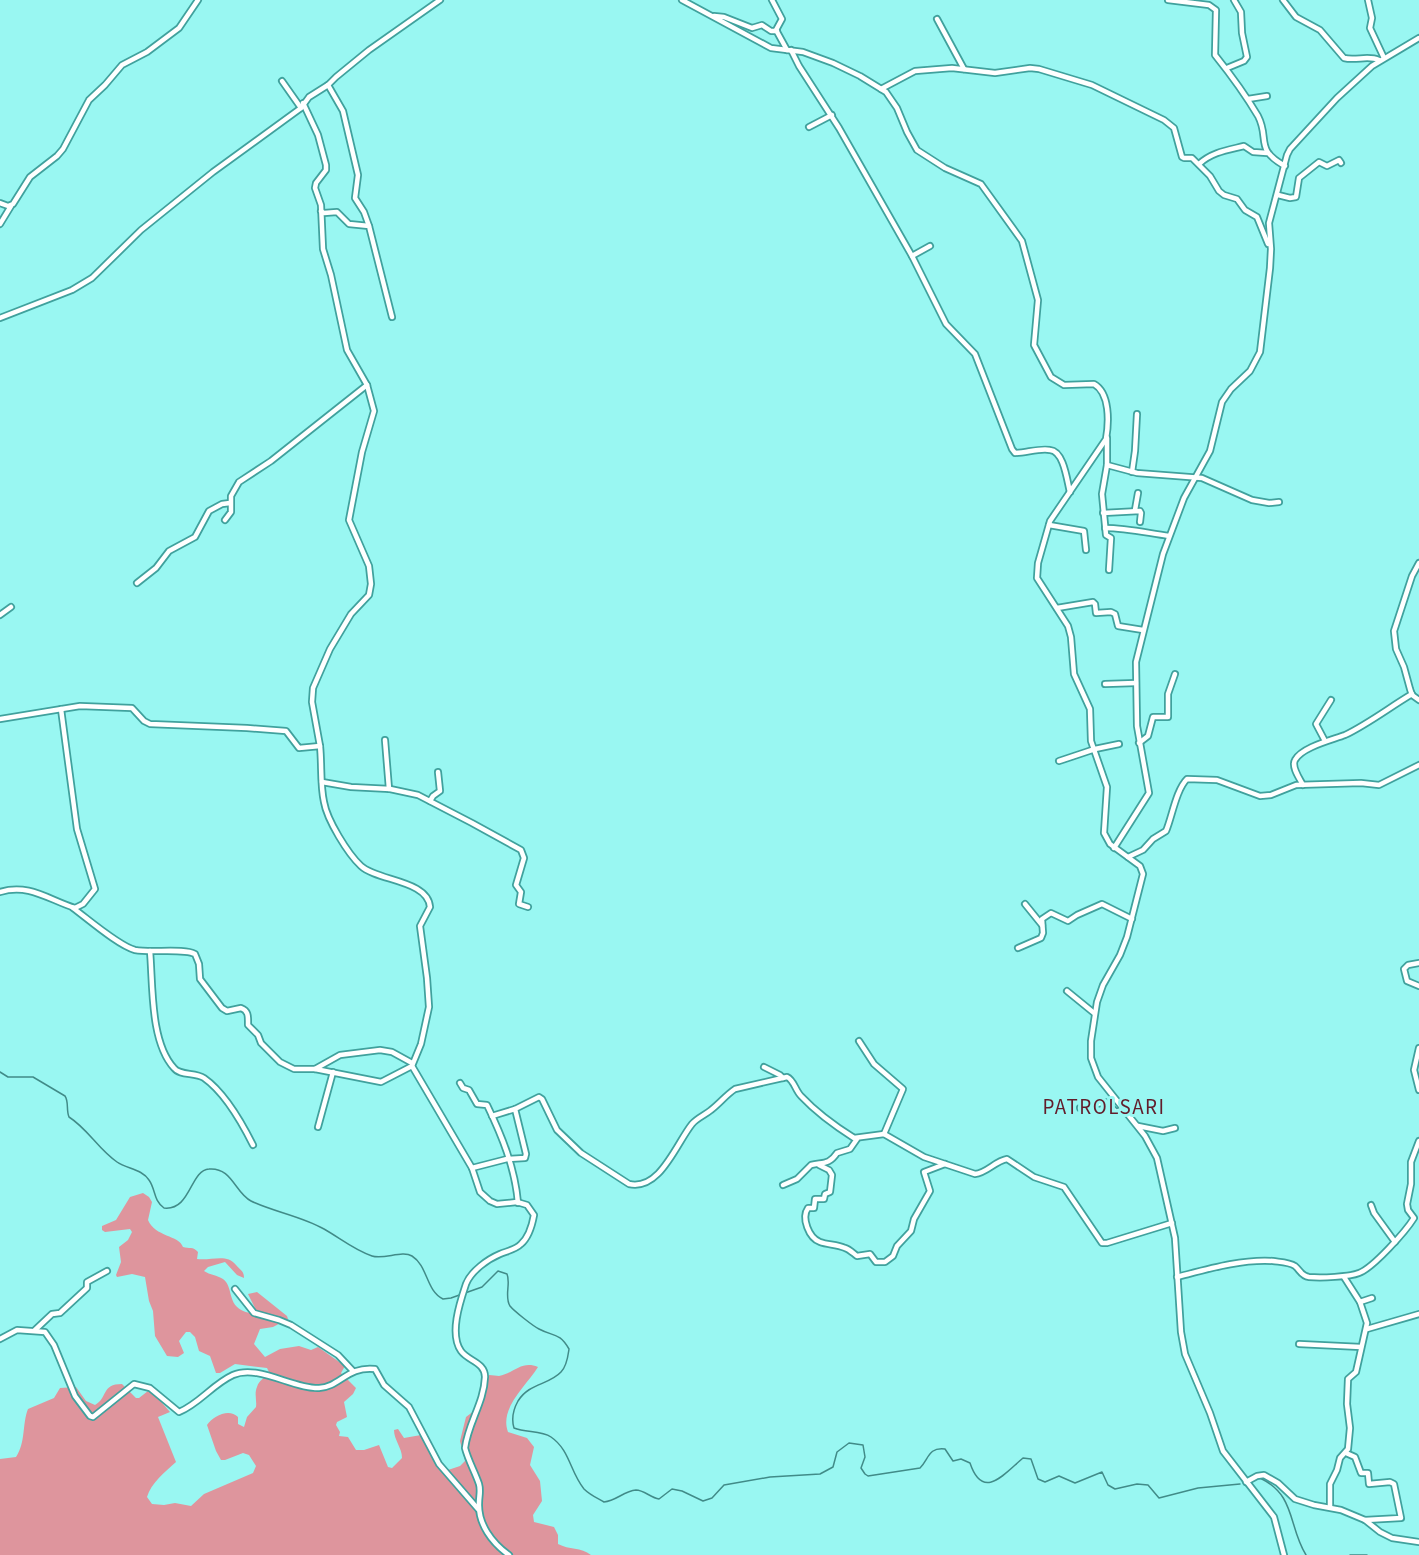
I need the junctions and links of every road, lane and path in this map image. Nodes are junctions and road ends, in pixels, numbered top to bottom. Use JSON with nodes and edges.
{"nodes":[{"id":1,"x":198,"y":0,"type":"edge"},
{"id":2,"x":440,"y":0,"type":"edge"},
{"id":3,"x":682,"y":0,"type":"edge"},
{"id":4,"x":772,"y":0,"type":"edge"},
{"id":5,"x":1168,"y":0,"type":"edge"},
{"id":6,"x":1234,"y":0,"type":"edge"},
{"id":7,"x":1283,"y":0,"type":"edge"},
{"id":8,"x":1368,"y":0,"type":"edge"},
{"id":9,"x":711,"y":15,"type":"junction"},
{"id":10,"x":937,"y":19,"type":"dead end"},
{"id":11,"x":777,"y":31,"type":"junction"},
{"id":12,"x":1419,"y":38,"type":"edge"},
{"id":13,"x":789,"y":50,"type":"junction"},
{"id":14,"x":1381,"y":59,"type":"junction"},
{"id":15,"x":1227,"y":68,"type":"junction"},
{"id":16,"x":964,"y":69,"type":"junction"},
{"id":17,"x":282,"y":81,"type":"dead end"},
{"id":18,"x":328,"y":85,"type":"junction"},
{"id":19,"x":881,"y":89,"type":"junction"},
{"id":20,"x":1267,"y":96,"type":"dead end"},
{"id":21,"x":1248,"y":99,"type":"junction"},
{"id":22,"x":302,"y":105,"type":"junction"},
{"id":23,"x":832,"y":115,"type":"junction"},
{"id":24,"x":810,"y":127,"type":"dead end"},
{"id":25,"x":1267,"y":153,"type":"junction"},
{"id":26,"x":1341,"y":163,"type":"dead end"},
{"id":27,"x":1199,"y":164,"type":"junction"},
{"id":28,"x":1285,"y":166,"type":"junction"},
{"id":29,"x":1278,"y":195,"type":"junction"},
{"id":30,"x":0,"y":203,"type":"edge"},
{"id":31,"x":11,"y":206,"type":"junction"},
{"id":32,"x":321,"y":211,"type":"junction"},
{"id":33,"x":0,"y":224,"type":"edge"},
{"id":34,"x":369,"y":226,"type":"junction"},
{"id":35,"x":930,"y":246,"type":"dead end"},
{"id":36,"x":1271,"y":249,"type":"junction"},
{"id":37,"x":912,"y":256,"type":"junction"},
{"id":38,"x":392,"y":317,"type":"dead end"},
{"id":39,"x":0,"y":318,"type":"edge"},
{"id":40,"x":367,"y":385,"type":"junction"},
{"id":41,"x":1137,"y":414,"type":"dead end"},
{"id":42,"x":1107,"y":430,"type":"junction"},
{"id":43,"x":1107,"y":465,"type":"junction"},
{"id":44,"x":1132,"y":472,"type":"junction"},
{"id":45,"x":1194,"y":479,"type":"junction"},
{"id":46,"x":1070,"y":492,"type":"junction"},
{"id":47,"x":1138,"y":493,"type":"dead end"},
{"id":48,"x":1279,"y":502,"type":"dead end"},
{"id":49,"x":230,"y":503,"type":"junction"},
{"id":50,"x":1126,"y":503,"type":"dead end"},
{"id":51,"x":1135,"y":510,"type":"junction"},
{"id":52,"x":1125,"y":511,"type":"junction"},
{"id":53,"x":1102,"y":513,"type":"junction"},
{"id":54,"x":225,"y":520,"type":"dead end"},
{"id":55,"x":1140,"y":522,"type":"dead end"},
{"id":56,"x":1049,"y":525,"type":"junction"},
{"id":57,"x":1105,"y":528,"type":"junction"},
{"id":58,"x":1169,"y":536,"type":"junction"},
{"id":59,"x":1086,"y":550,"type":"dead end"},
{"id":60,"x":1419,"y":563,"type":"edge"},
{"id":61,"x":1109,"y":570,"type":"dead end"},
{"id":62,"x":136,"y":583,"type":"dead end"},
{"id":63,"x":11,"y":607,"type":"dead end"},
{"id":64,"x":1057,"y":608,"type":"junction"},
{"id":65,"x":0,"y":615,"type":"edge"},
{"id":66,"x":1143,"y":630,"type":"junction"},
{"id":67,"x":1174,"y":674,"type":"dead end"},
{"id":68,"x":1136,"y":683,"type":"junction"},
{"id":69,"x":1105,"y":684,"type":"dead end"},
{"id":70,"x":1412,"y":694,"type":"junction"},
{"id":71,"x":1331,"y":700,"type":"dead end"},
{"id":72,"x":1419,"y":700,"type":"edge"},
{"id":73,"x":61,"y":709,"type":"junction"},
{"id":74,"x":0,"y":719,"type":"edge"},
{"id":75,"x":385,"y":740,"type":"dead end"},
{"id":76,"x":1325,"y":741,"type":"junction"},
{"id":77,"x":1140,"y":743,"type":"junction"},
{"id":78,"x":1119,"y":744,"type":"dead end"},
{"id":79,"x":320,"y":746,"type":"junction"},
{"id":80,"x":1095,"y":749,"type":"junction"},
{"id":81,"x":1059,"y":761,"type":"dead end"},
{"id":82,"x":1419,"y":765,"type":"edge"},
{"id":83,"x":438,"y":772,"type":"dead end"},
{"id":84,"x":322,"y":782,"type":"junction"},
{"id":85,"x":1303,"y":785,"type":"junction"},
{"id":86,"x":389,"y":789,"type":"junction"},
{"id":87,"x":430,"y":801,"type":"junction"},
{"id":88,"x":1114,"y":848,"type":"junction"},
{"id":89,"x":1128,"y":857,"type":"junction"},
{"id":90,"x":0,"y":892,"type":"edge"},
{"id":91,"x":1025,"y":904,"type":"dead end"},
{"id":92,"x":528,"y":907,"type":"dead end"},
{"id":93,"x":73,"y":908,"type":"junction"},
{"id":94,"x":1132,"y":919,"type":"junction"},
{"id":95,"x":1042,"y":925,"type":"junction"},
{"id":96,"x":1018,"y":948,"type":"dead end"},
{"id":97,"x":150,"y":951,"type":"junction"},
{"id":98,"x":1419,"y":963,"type":"edge"},
{"id":99,"x":1419,"y":986,"type":"edge"},
{"id":100,"x":1067,"y":991,"type":"dead end"},
{"id":101,"x":1094,"y":1013,"type":"junction"},
{"id":102,"x":859,"y":1041,"type":"dead end"},
{"id":103,"x":1419,"y":1048,"type":"edge"},
{"id":104,"x":412,"y":1064,"type":"junction"},
{"id":105,"x":764,"y":1067,"type":"dead end"},
{"id":106,"x":315,"y":1069,"type":"junction"},
{"id":107,"x":333,"y":1072,"type":"junction"},
{"id":108,"x":783,"y":1078,"type":"junction"},
{"id":109,"x":460,"y":1083,"type":"dead end"},
{"id":110,"x":1419,"y":1090,"type":"edge"},
{"id":111,"x":1080,"y":1108,"type":"dead end"},
{"id":112,"x":515,"y":1109,"type":"junction"},
{"id":113,"x":1124,"y":1109,"type":"junction"},
{"id":114,"x":492,"y":1116,"type":"junction"},
{"id":115,"x":1138,"y":1126,"type":"junction"},
{"id":116,"x":318,"y":1127,"type":"dead end"},
{"id":117,"x":1175,"y":1128,"type":"dead end"},
{"id":118,"x":884,"y":1134,"type":"junction"},
{"id":119,"x":857,"y":1139,"type":"junction"},
{"id":120,"x":1419,"y":1141,"type":"edge"},
{"id":121,"x":253,"y":1145,"type":"dead end"},
{"id":122,"x":507,"y":1159,"type":"junction"},
{"id":123,"x":945,"y":1164,"type":"junction"},
{"id":124,"x":819,"y":1165,"type":"junction"},
{"id":125,"x":472,"y":1168,"type":"junction"},
{"id":126,"x":783,"y":1185,"type":"dead end"},
{"id":127,"x":518,"y":1203,"type":"junction"},
{"id":128,"x":1371,"y":1204,"type":"dead end"},
{"id":129,"x":1172,"y":1223,"type":"junction"},
{"id":130,"x":1395,"y":1242,"type":"junction"},
{"id":131,"x":107,"y":1271,"type":"dead end"},
{"id":132,"x":1344,"y":1276,"type":"junction"},
{"id":133,"x":1178,"y":1277,"type":"junction"},
{"id":134,"x":235,"y":1288,"type":"dead end"},
{"id":135,"x":1372,"y":1298,"type":"dead end"},
{"id":136,"x":1360,"y":1302,"type":"junction"},
{"id":137,"x":1419,"y":1314,"type":"edge"},
{"id":138,"x":1367,"y":1329,"type":"junction"},
{"id":139,"x":35,"y":1330,"type":"junction"},
{"id":140,"x":0,"y":1339,"type":"edge"},
{"id":141,"x":1299,"y":1344,"type":"dead end"},
{"id":142,"x":1360,"y":1347,"type":"junction"},
{"id":143,"x":353,"y":1371,"type":"junction"},
{"id":144,"x":1346,"y":1453,"type":"junction"},
{"id":145,"x":1249,"y":1486,"type":"junction"},
{"id":146,"x":1330,"y":1507,"type":"junction"},
{"id":147,"x":480,"y":1511,"type":"junction"},
{"id":148,"x":1365,"y":1520,"type":"junction"},
{"id":149,"x":1419,"y":1542,"type":"edge"},
{"id":150,"x":509,"y":1555,"type":"edge"},
{"id":151,"x":1284,"y":1555,"type":"edge"}],
"edges":[{"from":1,"to":31,"type":"street"},
{"from":2,"to":18,"type":"street"},
{"from":3,"to":9,"type":"street"},
{"from":4,"to":11,"type":"street"},
{"from":5,"to":15,"type":"street"},
{"from":6,"to":15,"type":"street"},
{"from":7,"to":14,"type":"street"},
{"from":8,"to":14,"type":"street"},
{"from":9,"to":11,"type":"street"},
{"from":9,"to":13,"type":"street"},
{"from":10,"to":16,"type":"street"},
{"from":11,"to":13,"type":"street"},
{"from":12,"to":14,"type":"street"},
{"from":13,"to":19,"type":"street"},
{"from":13,"to":23,"type":"street"},
{"from":14,"to":28,"type":"street"},
{"from":15,"to":21,"type":"street"},
{"from":16,"to":19,"type":"street"},
{"from":16,"to":27,"type":"street"},
{"from":17,"to":22,"type":"street"},
{"from":18,"to":22,"type":"street"},
{"from":18,"to":34,"type":"street"},
{"from":19,"to":42,"type":"street"},
{"from":20,"to":21,"type":"street"},
{"from":21,"to":25,"type":"street"},
{"from":22,"to":32,"type":"street"},
{"from":22,"to":39,"type":"street"},
{"from":23,"to":24,"type":"street"},
{"from":23,"to":37,"type":"street"},
{"from":25,"to":27,"type":"street"},
{"from":25,"to":28,"type":"street"},
{"from":26,"to":29,"type":"street"},
{"from":27,"to":36,"type":"street"},
{"from":28,"to":29,"type":"street"},
{"from":29,"to":36,"type":"street"},
{"from":30,"to":31,"type":"street"},
{"from":31,"to":33,"type":"street"},
{"from":32,"to":34,"type":"street"},
{"from":32,"to":40,"type":"street"},
{"from":34,"to":38,"type":"street"},
{"from":35,"to":37,"type":"street"},
{"from":36,"to":45,"type":"street"},
{"from":37,"to":46,"type":"street"},
{"from":40,"to":49,"type":"street"},
{"from":40,"to":79,"type":"street"},
{"from":41,"to":44,"type":"street"},
{"from":42,"to":43,"type":"street"},
{"from":42,"to":46,"type":"street"},
{"from":43,"to":44,"type":"street"},
{"from":43,"to":53,"type":"street"},
{"from":44,"to":45,"type":"street"},
{"from":45,"to":48,"type":"street"},
{"from":45,"to":58,"type":"street"},
{"from":46,"to":56,"type":"street"},
{"from":47,"to":51,"type":"street"},
{"from":49,"to":54,"type":"street"},
{"from":49,"to":62,"type":"street"},
{"from":50,"to":52,"type":"street"},
{"from":51,"to":52,"type":"street"},
{"from":51,"to":55,"type":"street"},
{"from":52,"to":53,"type":"street"},
{"from":53,"to":57,"type":"street"},
{"from":56,"to":59,"type":"street"},
{"from":56,"to":64,"type":"street"},
{"from":57,"to":58,"type":"street"},
{"from":57,"to":61,"type":"street"},
{"from":58,"to":66,"type":"street"},
{"from":60,"to":70,"type":"street"},
{"from":63,"to":65,"type":"street"},
{"from":64,"to":66,"type":"street"},
{"from":64,"to":80,"type":"street"},
{"from":66,"to":68,"type":"street"},
{"from":67,"to":77,"type":"street"},
{"from":68,"to":69,"type":"street"},
{"from":68,"to":77,"type":"street"},
{"from":70,"to":72,"type":"street"},
{"from":70,"to":76,"type":"street"},
{"from":71,"to":76,"type":"street"},
{"from":73,"to":74,"type":"street"},
{"from":73,"to":79,"type":"street"},
{"from":73,"to":93,"type":"street"},
{"from":75,"to":86,"type":"street"},
{"from":76,"to":85,"type":"street"},
{"from":77,"to":88,"type":"street"},
{"from":78,"to":80,"type":"street"},
{"from":79,"to":84,"type":"street"},
{"from":80,"to":81,"type":"street"},
{"from":80,"to":88,"type":"street"},
{"from":82,"to":85,"type":"street"},
{"from":83,"to":87,"type":"street"},
{"from":84,"to":86,"type":"street"},
{"from":84,"to":104,"type":"street"},
{"from":85,"to":89,"type":"street"},
{"from":86,"to":87,"type":"street"},
{"from":87,"to":92,"type":"street"},
{"from":88,"to":89,"type":"street"},
{"from":89,"to":94,"type":"street"},
{"from":90,"to":93,"type":"street"},
{"from":91,"to":95,"type":"street"},
{"from":93,"to":97,"type":"street"},
{"from":94,"to":95,"type":"street"},
{"from":94,"to":101,"type":"street"},
{"from":95,"to":96,"type":"street"},
{"from":97,"to":106,"type":"street"},
{"from":97,"to":121,"type":"street"},
{"from":98,"to":99,"type":"street"},
{"from":100,"to":101,"type":"street"},
{"from":101,"to":113,"type":"street"},
{"from":102,"to":118,"type":"street"},
{"from":103,"to":110,"type":"street"},
{"from":104,"to":106,"type":"street"},
{"from":104,"to":107,"type":"street"},
{"from":104,"to":125,"type":"street"},
{"from":105,"to":108,"type":"street"},
{"from":106,"to":107,"type":"street"},
{"from":107,"to":116,"type":"street"},
{"from":108,"to":112,"type":"street"},
{"from":108,"to":119,"type":"street"},
{"from":109,"to":114,"type":"street"},
{"from":111,"to":113,"type":"street"},
{"from":112,"to":114,"type":"street"},
{"from":112,"to":122,"type":"street"},
{"from":113,"to":115,"type":"street"},
{"from":114,"to":122,"type":"street"},
{"from":115,"to":117,"type":"street"},
{"from":115,"to":129,"type":"street"},
{"from":118,"to":119,"type":"street"},
{"from":118,"to":123,"type":"street"},
{"from":119,"to":124,"type":"street"},
{"from":120,"to":130,"type":"street"},
{"from":122,"to":125,"type":"street"},
{"from":122,"to":127,"type":"street"},
{"from":123,"to":124,"type":"street"},
{"from":123,"to":129,"type":"street"},
{"from":124,"to":126,"type":"street"},
{"from":125,"to":127,"type":"street"},
{"from":127,"to":147,"type":"street"},
{"from":128,"to":130,"type":"street"},
{"from":129,"to":133,"type":"street"},
{"from":130,"to":132,"type":"street"},
{"from":131,"to":139,"type":"street"},
{"from":132,"to":133,"type":"street"},
{"from":132,"to":136,"type":"street"},
{"from":133,"to":145,"type":"street"},
{"from":134,"to":143,"type":"street"},
{"from":135,"to":136,"type":"street"},
{"from":136,"to":138,"type":"street"},
{"from":137,"to":138,"type":"street"},
{"from":138,"to":142,"type":"street"},
{"from":139,"to":140,"type":"street"},
{"from":139,"to":143,"type":"street"},
{"from":141,"to":142,"type":"street"},
{"from":142,"to":144,"type":"street"},
{"from":143,"to":147,"type":"street"},
{"from":144,"to":146,"type":"street"},
{"from":144,"to":148,"type":"street"},
{"from":145,"to":146,"type":"street"},
{"from":145,"to":151,"type":"street"},
{"from":146,"to":148,"type":"street"},
{"from":147,"to":150,"type":"street"},
{"from":148,"to":149,"type":"street"}]}
